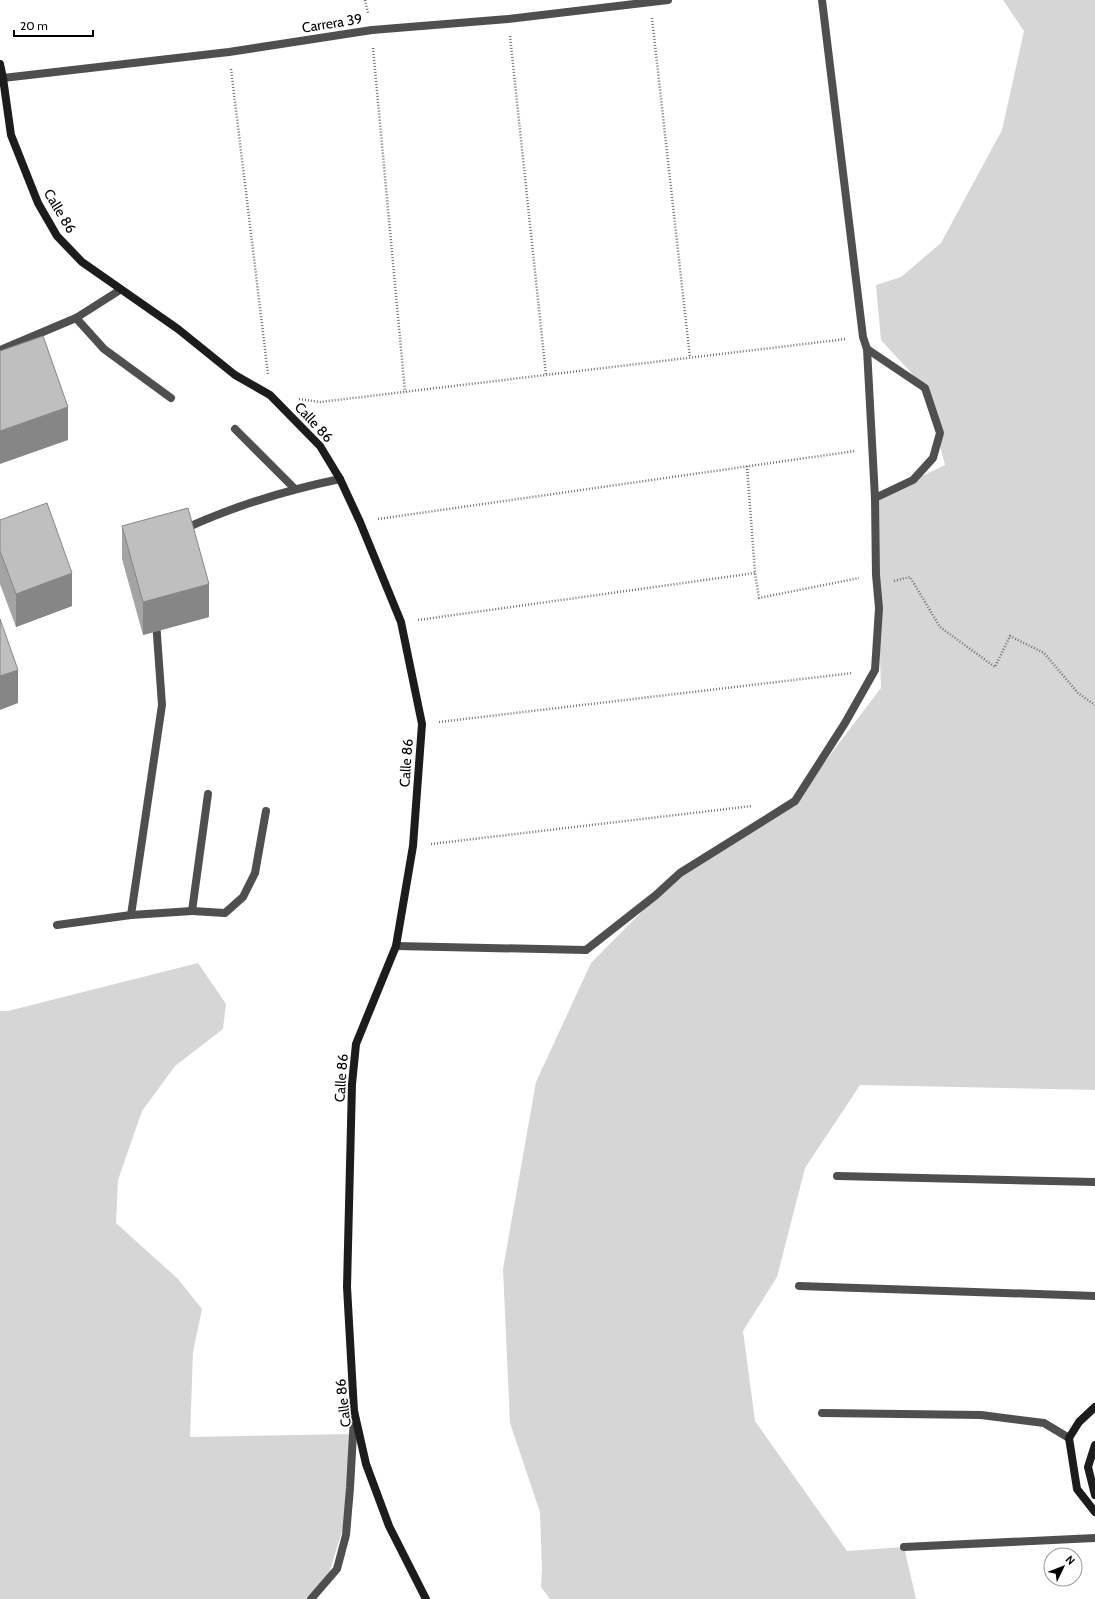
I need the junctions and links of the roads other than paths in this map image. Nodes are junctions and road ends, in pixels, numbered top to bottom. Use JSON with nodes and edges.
{"nodes":[{"id":1,"x":668,"y":0,"type":"edge"},
{"id":2,"x":822,"y":0,"type":"edge"},
{"id":3,"x":0,"y":64,"type":"edge"},
{"id":4,"x":2,"y":79,"type":"edge"},
{"id":5,"x":120,"y":290,"type":"junction"},
{"id":6,"x":76,"y":318,"type":"junction"},
{"id":7,"x":867,"y":349,"type":"junction"},
{"id":8,"x":0,"y":350,"type":"edge"},
{"id":9,"x":171,"y":398,"type":"dead end"},
{"id":10,"x":236,"y":429,"type":"dead end"},
{"id":11,"x":340,"y":479,"type":"junction"},
{"id":12,"x":295,"y":489,"type":"junction"},
{"id":13,"x":875,"y":498,"type":"junction"},
{"id":14,"x":180,"y":534,"type":"edge"},
{"id":15,"x":155,"y":615,"type":"edge"},
{"id":16,"x":208,"y":794,"type":"dead end"},
{"id":17,"x":266,"y":811,"type":"dead end"},
{"id":18,"x":192,"y":911,"type":"junction"},
{"id":19,"x":131,"y":915,"type":"junction"},
{"id":20,"x":56,"y":925,"type":"dead end"},
{"id":21,"x":396,"y":946,"type":"junction"},
{"id":22,"x":837,"y":1176,"type":"dead end"},
{"id":23,"x":1095,"y":1182,"type":"edge"},
{"id":24,"x":799,"y":1286,"type":"dead end"},
{"id":25,"x":1095,"y":1296,"type":"edge"},
{"id":26,"x":1095,"y":1407,"type":"edge"},
{"id":27,"x":354,"y":1411,"type":"junction"},
{"id":28,"x":822,"y":1413,"type":"dead end"},
{"id":29,"x":1069,"y":1438,"type":"junction"},
{"id":30,"x":1095,"y":1445,"type":"edge"},
{"id":31,"x":1095,"y":1495,"type":"edge"},
{"id":32,"x":1095,"y":1512,"type":"edge"},
{"id":33,"x":1095,"y":1538,"type":"edge"},
{"id":34,"x":904,"y":1547,"type":"dead end"},
{"id":35,"x":311,"y":1599,"type":"edge"},
{"id":36,"x":426,"y":1599,"type":"edge"}],
"edges":[{"from":1,"to":4,"type":"street","name":"Carrera 39"},
{"from":2,"to":7,"type":"street"},
{"from":3,"to":4,"type":"main road","name":"Calle 86"},
{"from":4,"to":5,"type":"main road","name":"Calle 86"},
{"from":5,"to":6,"type":"street"},
{"from":5,"to":11,"type":"main road","name":"Calle 86"},
{"from":6,"to":8,"type":"street"},
{"from":6,"to":9,"type":"street"},
{"from":7,"to":13,"type":"street"},
{"from":7,"to":13,"type":"street"},
{"from":10,"to":12,"type":"street"},
{"from":11,"to":12,"type":"street"},
{"from":11,"to":21,"type":"main road","name":"Calle 86"},
{"from":12,"to":14,"type":"street"},
{"from":13,"to":21,"type":"street"},
{"from":15,"to":19,"type":"street"},
{"from":16,"to":18,"type":"street"},
{"from":17,"to":18,"type":"street"},
{"from":18,"to":19,"type":"street"},
{"from":19,"to":20,"type":"street"},
{"from":21,"to":27,"type":"main road","name":"Calle 86"},
{"from":22,"to":23,"type":"street"},
{"from":24,"to":25,"type":"street"},
{"from":26,"to":29,"type":"main road"},
{"from":27,"to":35,"type":"street"},
{"from":27,"to":36,"type":"main road","name":"Calle 86"},
{"from":28,"to":29,"type":"street"},
{"from":29,"to":32,"type":"main road"},
{"from":30,"to":31,"type":"main road"},
{"from":33,"to":34,"type":"street"}]}
